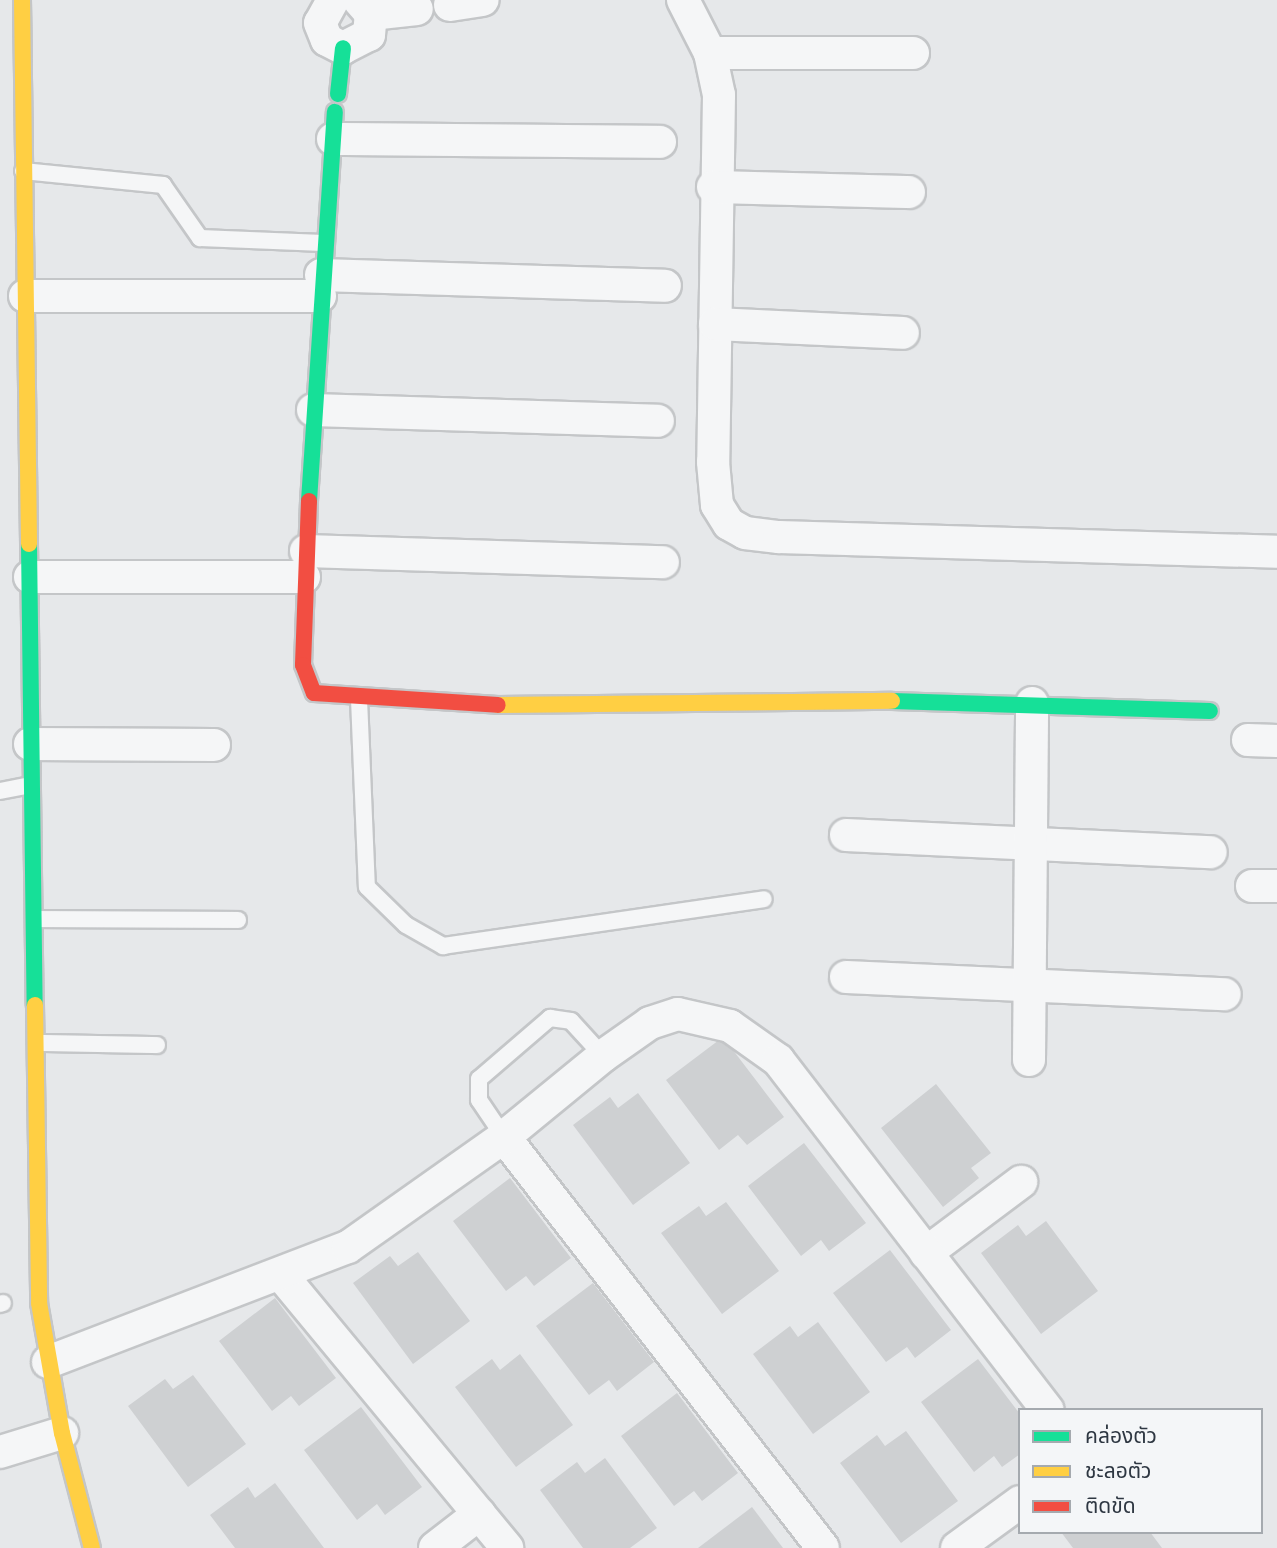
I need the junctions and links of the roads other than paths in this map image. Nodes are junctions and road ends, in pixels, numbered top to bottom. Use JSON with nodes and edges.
{"nodes":[{"id":1,"x":22,"y":0,"type":"edge"},
{"id":2,"x":483,"y":0,"type":"edge"},
{"id":3,"x":683,"y":0,"type":"edge"},
{"id":4,"x":328,"y":2,"type":"edge"},
{"id":5,"x":450,"y":5,"type":"dead end"},
{"id":6,"x":365,"y":7,"type":"edge"},
{"id":7,"x":417,"y":9,"type":"dead end"},
{"id":8,"x":343,"y":48,"type":"junction"},
{"id":9,"x":710,"y":53,"type":"junction"},
{"id":10,"x":913,"y":53,"type":"dead end"},
{"id":11,"x":338,"y":94,"type":"dead end"},
{"id":12,"x":334,"y":126,"type":"joint"},
{"id":13,"x":660,"y":142,"type":"dead end"},
{"id":14,"x":23,"y":171,"type":"junction"},
{"id":15,"x":713,"y":187,"type":"junction"},
{"id":16,"x":909,"y":192,"type":"dead end"},
{"id":17,"x":323,"y":243,"type":"junction"},
{"id":18,"x":321,"y":285,"type":"junction"},
{"id":19,"x":665,"y":286,"type":"dead end"},
{"id":20,"x":25,"y":296,"type":"junction"},
{"id":21,"x":715,"y":324,"type":"junction"},
{"id":22,"x":903,"y":333,"type":"dead end"},
{"id":23,"x":313,"y":410,"type":"junction"},
{"id":24,"x":659,"y":421,"type":"dead end"},
{"id":25,"x":1277,"y":552,"type":"edge"},
{"id":26,"x":663,"y":562,"type":"dead end"},
{"id":27,"x":305,"y":564,"type":"junction"},
{"id":28,"x":30,"y":577,"type":"junction"},
{"id":29,"x":359,"y":699,"type":"junction"},
{"id":30,"x":1032,"y":703,"type":"junction"},
{"id":31,"x":1210,"y":711,"type":"dead end"},
{"id":32,"x":30,"y":744,"type":"junction"},
{"id":33,"x":214,"y":745,"type":"dead end"},
{"id":34,"x":31,"y":785,"type":"junction"},
{"id":35,"x":0,"y":791,"type":"edge"},
{"id":36,"x":846,"y":835,"type":"dead end"},
{"id":37,"x":1033,"y":841,"type":"junction"},
{"id":38,"x":1211,"y":852,"type":"dead end"},
{"id":39,"x":764,"y":899,"type":"dead end"},
{"id":40,"x":38,"y":919,"type":"junction"},
{"id":41,"x":238,"y":920,"type":"dead end"},
{"id":42,"x":846,"y":977,"type":"dead end"},
{"id":43,"x":1031,"y":983,"type":"junction"},
{"id":44,"x":1225,"y":994,"type":"dead end"},
{"id":45,"x":39,"y":1043,"type":"junction"},
{"id":46,"x":158,"y":1045,"type":"dead end"},
{"id":47,"x":603,"y":1056,"type":"junction"},
{"id":48,"x":1029,"y":1060,"type":"dead end"},
{"id":49,"x":504,"y":1137,"type":"junction"},
{"id":50,"x":1021,"y":1182,"type":"dead end"},
{"id":51,"x":926,"y":1253,"type":"junction"},
{"id":52,"x":283,"y":1277,"type":"junction"},
{"id":53,"x":48,"y":1362,"type":"junction"},
{"id":54,"x":1046,"y":1408,"type":"edge"},
{"id":55,"x":62,"y":1433,"type":"junction"},
{"id":56,"x":0,"y":1452,"type":"edge"},
{"id":57,"x":1018,"y":1505,"type":"edge"},
{"id":58,"x":479,"y":1514,"type":"junction"},
{"id":59,"x":994,"y":1538,"type":"edge"},
{"id":60,"x":92,"y":1548,"type":"edge"},
{"id":61,"x":435,"y":1548,"type":"edge"},
{"id":62,"x":507,"y":1548,"type":"edge"},
{"id":63,"x":823,"y":1548,"type":"edge"},
{"id":64,"x":957,"y":1548,"type":"edge"}],
"edges":[{"from":1,"to":14,"type":"street"},
{"from":2,"to":5,"type":"street"},
{"from":3,"to":9,"type":"street"},
{"from":4,"to":8,"type":"street"},
{"from":6,"to":7,"type":"street"},
{"from":6,"to":8,"type":"street"},
{"from":8,"to":11,"type":"street"},
{"from":9,"to":10,"type":"street"},
{"from":9,"to":15,"type":"street"},
{"from":12,"to":13,"type":"street"},
{"from":12,"to":17,"type":"street"},
{"from":14,"to":17,"type":"lane"},
{"from":14,"to":20,"type":"street"},
{"from":15,"to":16,"type":"street"},
{"from":15,"to":21,"type":"street"},
{"from":17,"to":18,"type":"street"},
{"from":18,"to":19,"type":"street"},
{"from":18,"to":20,"type":"street"},
{"from":18,"to":23,"type":"street"},
{"from":20,"to":28,"type":"street"},
{"from":21,"to":22,"type":"street"},
{"from":21,"to":25,"type":"street"},
{"from":23,"to":24,"type":"street"},
{"from":23,"to":27,"type":"street"},
{"from":26,"to":27,"type":"street"},
{"from":27,"to":28,"type":"street"},
{"from":27,"to":29,"type":"street"},
{"from":28,"to":32,"type":"street"},
{"from":29,"to":30,"type":"street"},
{"from":29,"to":39,"type":"lane"},
{"from":30,"to":31,"type":"street"},
{"from":30,"to":37,"type":"street"},
{"from":32,"to":33,"type":"street"},
{"from":32,"to":34,"type":"street"},
{"from":34,"to":35,"type":"lane"},
{"from":34,"to":40,"type":"street"},
{"from":36,"to":37,"type":"street"},
{"from":37,"to":38,"type":"street"},
{"from":37,"to":43,"type":"street"},
{"from":40,"to":41,"type":"lane"},
{"from":40,"to":45,"type":"street"},
{"from":42,"to":43,"type":"street"},
{"from":43,"to":44,"type":"street"},
{"from":43,"to":48,"type":"street"},
{"from":45,"to":46,"type":"lane"},
{"from":45,"to":53,"type":"street"},
{"from":47,"to":49,"type":"street"},
{"from":47,"to":49,"type":"lane"},
{"from":47,"to":51,"type":"street"},
{"from":49,"to":52,"type":"street"},
{"from":49,"to":63,"type":"street"},
{"from":50,"to":51,"type":"street"},
{"from":51,"to":54,"type":"street"},
{"from":52,"to":53,"type":"street"},
{"from":52,"to":58,"type":"street"},
{"from":53,"to":55,"type":"street"},
{"from":55,"to":56,"type":"street"},
{"from":55,"to":60,"type":"street"},
{"from":57,"to":59,"type":"street"},
{"from":58,"to":61,"type":"street"},
{"from":58,"to":62,"type":"street"},
{"from":59,"to":64,"type":"street"}]}
